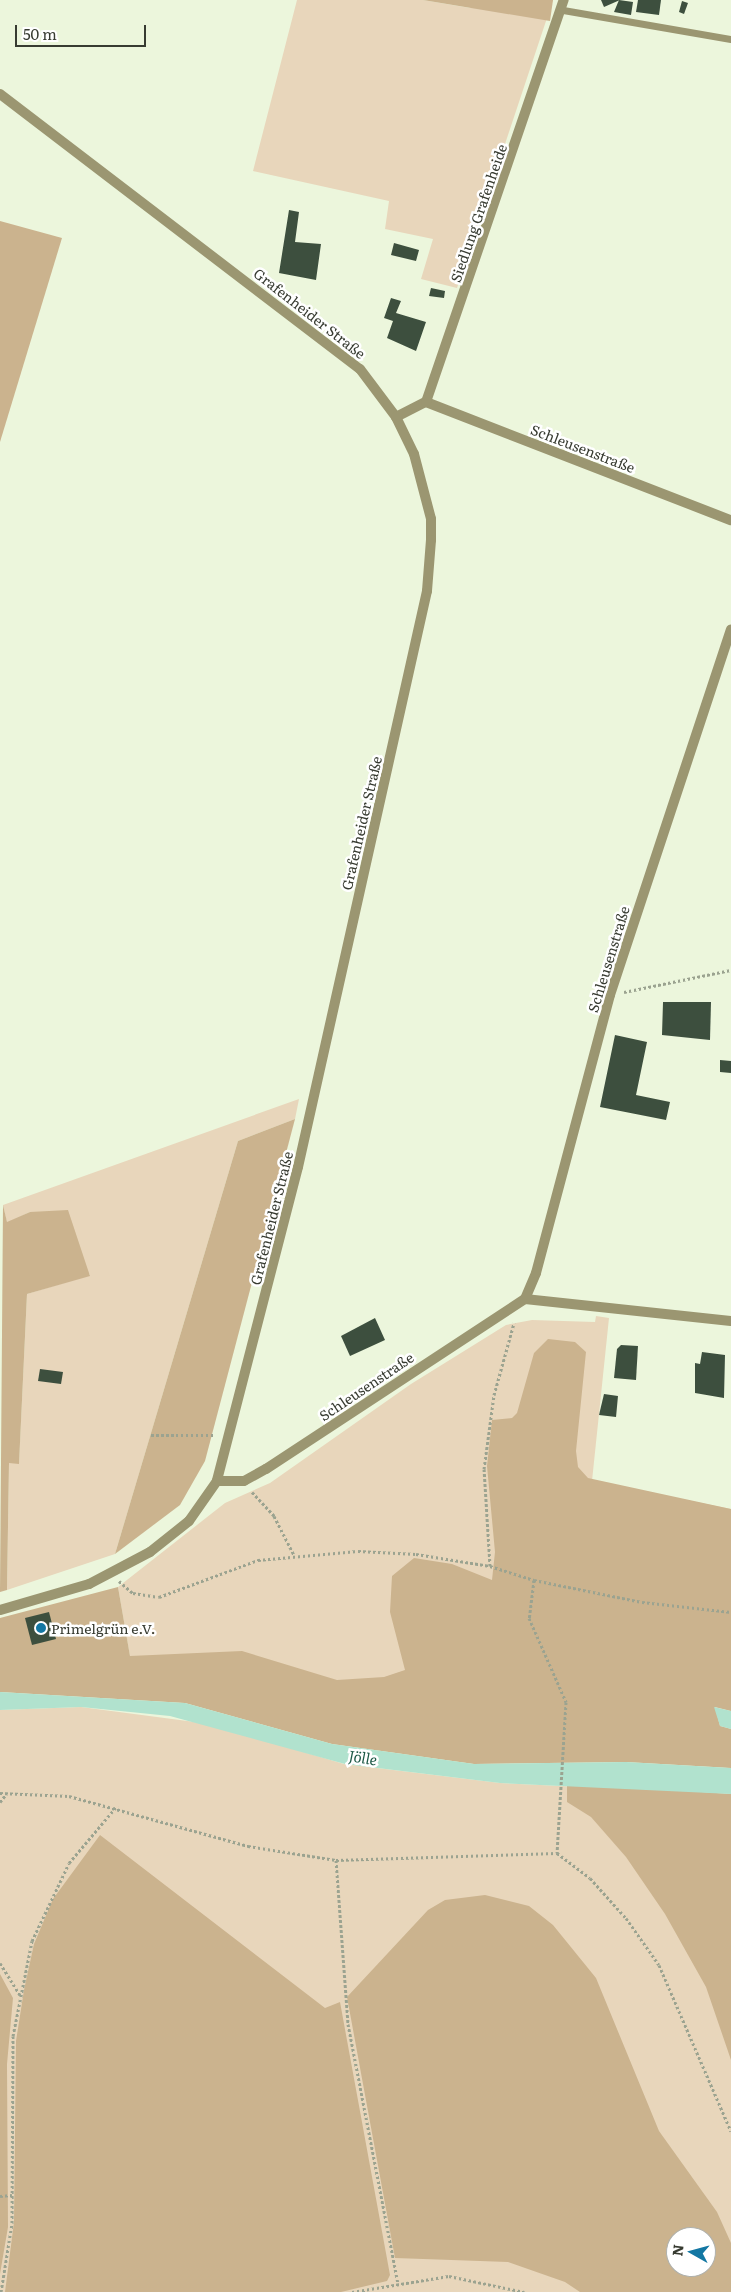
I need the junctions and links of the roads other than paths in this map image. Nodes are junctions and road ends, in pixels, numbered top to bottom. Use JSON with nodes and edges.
{"nodes":[{"id":1,"x":563,"y":5,"type":"edge"},
{"id":2,"x":731,"y":39,"type":"edge"},
{"id":3,"x":0,"y":94,"type":"edge"},
{"id":4,"x":426,"y":402,"type":"junction"},
{"id":5,"x":396,"y":417,"type":"junction"},
{"id":6,"x":731,"y":520,"type":"edge"},
{"id":7,"x":731,"y":630,"type":"edge"},
{"id":8,"x":525,"y":1299,"type":"junction"},
{"id":9,"x":731,"y":1321,"type":"edge"},
{"id":10,"x":217,"y":1482,"type":"junction"},
{"id":11,"x":0,"y":1610,"type":"edge"}],
"edges":[{"from":1,"to":2,"type":"lane"},
{"from":1,"to":4,"type":"street","name":"Siedlung Grafenheide"},
{"from":3,"to":5,"type":"street","name":"Grafenheider Straße"},
{"from":4,"to":5,"type":"street"},
{"from":4,"to":6,"type":"street","name":"Schleusenstraße"},
{"from":5,"to":10,"type":"street","name":"Grafenheider Straße"},
{"from":7,"to":8,"type":"street","name":"Schleusenstraße"},
{"from":8,"to":9,"type":"street"},
{"from":8,"to":10,"type":"street","name":"Schleusenstraße"},
{"from":10,"to":11,"type":"street","name":"Grafenheider Straße"}]}
